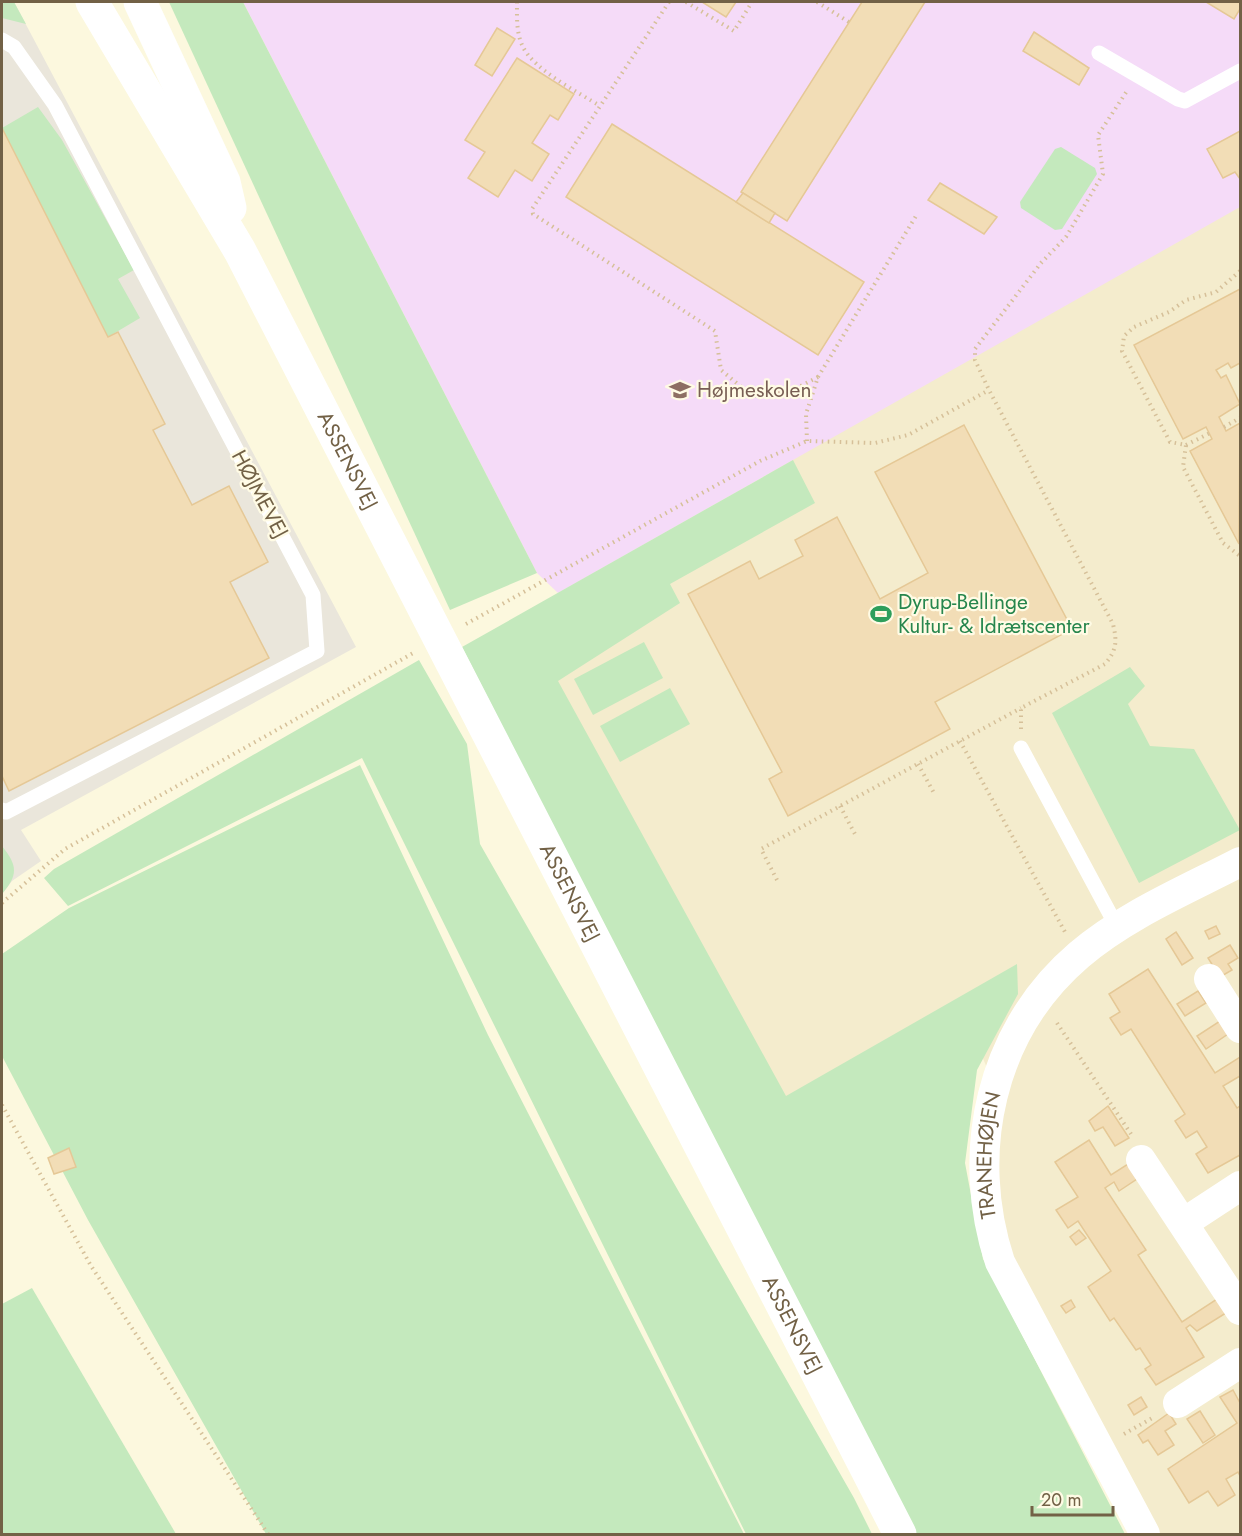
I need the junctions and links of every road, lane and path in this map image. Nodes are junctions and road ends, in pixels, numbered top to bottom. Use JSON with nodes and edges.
{"nodes":[{"id":1,"x":92,"y":2,"type":"edge"},
{"id":2,"x":115,"y":2,"type":"edge"},
{"id":3,"x":140,"y":2,"type":"edge"},
{"id":4,"x":517,"y":2,"type":"edge"},
{"id":5,"x":666,"y":2,"type":"edge"},
{"id":6,"x":686,"y":2,"type":"edge"},
{"id":7,"x":752,"y":2,"type":"edge"},
{"id":8,"x":817,"y":2,"type":"edge"},
{"id":9,"x":849,"y":22,"type":"dead end"},
{"id":10,"x":2,"y":40,"type":"edge"},
{"id":11,"x":1099,"y":53,"type":"dead end"},
{"id":12,"x":1240,"y":71,"type":"edge"},
{"id":13,"x":1137,"y":75,"type":"junction"},
{"id":14,"x":600,"y":106,"type":"junction"},
{"id":15,"x":916,"y":216,"type":"dead end"},
{"id":16,"x":232,"y":220,"type":"junction"},
{"id":17,"x":240,"y":251,"type":"junction"},
{"id":18,"x":1240,"y":271,"type":"edge"},
{"id":19,"x":818,"y":378,"type":"junction"},
{"id":20,"x":989,"y":390,"type":"junction"},
{"id":21,"x":1240,"y":418,"type":"edge"},
{"id":22,"x":1224,"y":427,"type":"dead end"},
{"id":23,"x":1209,"y":433,"type":"dead end"},
{"id":24,"x":807,"y":441,"type":"junction"},
{"id":25,"x":1186,"y":445,"type":"junction"},
{"id":26,"x":1240,"y":556,"type":"edge"},
{"id":27,"x":516,"y":597,"type":"dead end"},
{"id":28,"x":373,"y":675,"type":"dead end"},
{"id":29,"x":1021,"y":708,"type":"junction"},
{"id":30,"x":960,"y":741,"type":"junction"},
{"id":31,"x":1021,"y":748,"type":"joint"},
{"id":32,"x":918,"y":764,"type":"junction"},
{"id":33,"x":934,"y":795,"type":"dead end"},
{"id":34,"x":840,"y":806,"type":"junction"},
{"id":35,"x":2,"y":810,"type":"edge"},
{"id":36,"x":856,"y":836,"type":"dead end"},
{"id":37,"x":1240,"y":862,"type":"edge"},
{"id":38,"x":777,"y":880,"type":"dead end"},
{"id":39,"x":2,"y":903,"type":"edge"},
{"id":40,"x":1117,"y":927,"type":"junction"},
{"id":41,"x":1078,"y":955,"type":"junction"},
{"id":42,"x":1209,"y":979,"type":"dead end"},
{"id":43,"x":1039,"y":996,"type":"junction"},
{"id":44,"x":1240,"y":1028,"type":"edge"},
{"id":45,"x":2,"y":1105,"type":"edge"},
{"id":46,"x":1141,"y":1160,"type":"joint"},
{"id":47,"x":1240,"y":1186,"type":"edge"},
{"id":48,"x":1185,"y":1222,"type":"junction"},
{"id":49,"x":1240,"y":1310,"type":"edge"},
{"id":50,"x":1240,"y":1363,"type":"edge"},
{"id":51,"x":1178,"y":1403,"type":"joint"},
{"id":52,"x":1098,"y":1448,"type":"junction"},
{"id":53,"x":268,"y":1534,"type":"edge"},
{"id":54,"x":900,"y":1534,"type":"edge"},
{"id":55,"x":1146,"y":1534,"type":"edge"}],
"edges":[{"from":1,"to":17,"type":"main road","name":"ASSENSVEJ"},
{"from":2,"to":16,"type":"main road"},
{"from":3,"to":16,"type":"main road","name":"ASSENSVEJ"},
{"from":4,"to":14,"type":"path"},
{"from":5,"to":14,"type":"path"},
{"from":6,"to":7,"type":"path"},
{"from":8,"to":9,"type":"path"},
{"from":10,"to":35,"type":"lane","name":"HØJMEVEJ"},
{"from":11,"to":13,"type":"lane"},
{"from":12,"to":13,"type":"lane"},
{"from":13,"to":20,"type":"path"},
{"from":14,"to":19,"type":"path"},
{"from":15,"to":19,"type":"path"},
{"from":16,"to":17,"type":"main road","name":"ASSENSVEJ"},
{"from":17,"to":54,"type":"main road","name":"ASSENSVEJ"},
{"from":18,"to":25,"type":"path"},
{"from":19,"to":24,"type":"path"},
{"from":20,"to":24,"type":"path"},
{"from":20,"to":29,"type":"path"},
{"from":21,"to":22,"type":"path"},
{"from":23,"to":25,"type":"path"},
{"from":24,"to":27,"type":"path"},
{"from":25,"to":26,"type":"path"},
{"from":28,"to":39,"type":"path"},
{"from":29,"to":30,"type":"path"},
{"from":29,"to":31,"type":"path"},
{"from":30,"to":32,"type":"path"},
{"from":30,"to":41,"type":"path"},
{"from":31,"to":40,"type":"lane"},
{"from":32,"to":33,"type":"path"},
{"from":32,"to":34,"type":"path"},
{"from":34,"to":36,"type":"path"},
{"from":34,"to":38,"type":"path"},
{"from":37,"to":40,"type":"street","name":"TRANEHØJEN"},
{"from":40,"to":41,"type":"street","name":"TRANEHØJEN"},
{"from":41,"to":43,"type":"street","name":"TRANEHØJEN"},
{"from":42,"to":44,"type":"street"},
{"from":43,"to":46,"type":"path"},
{"from":43,"to":52,"type":"street","name":"TRANEHØJEN"},
{"from":45,"to":53,"type":"path"},
{"from":46,"to":48,"type":"street"},
{"from":47,"to":48,"type":"street"},
{"from":48,"to":49,"type":"street"},
{"from":50,"to":51,"type":"street"},
{"from":51,"to":52,"type":"path"},
{"from":52,"to":55,"type":"street","name":"TRANEHØJEN"}]}
